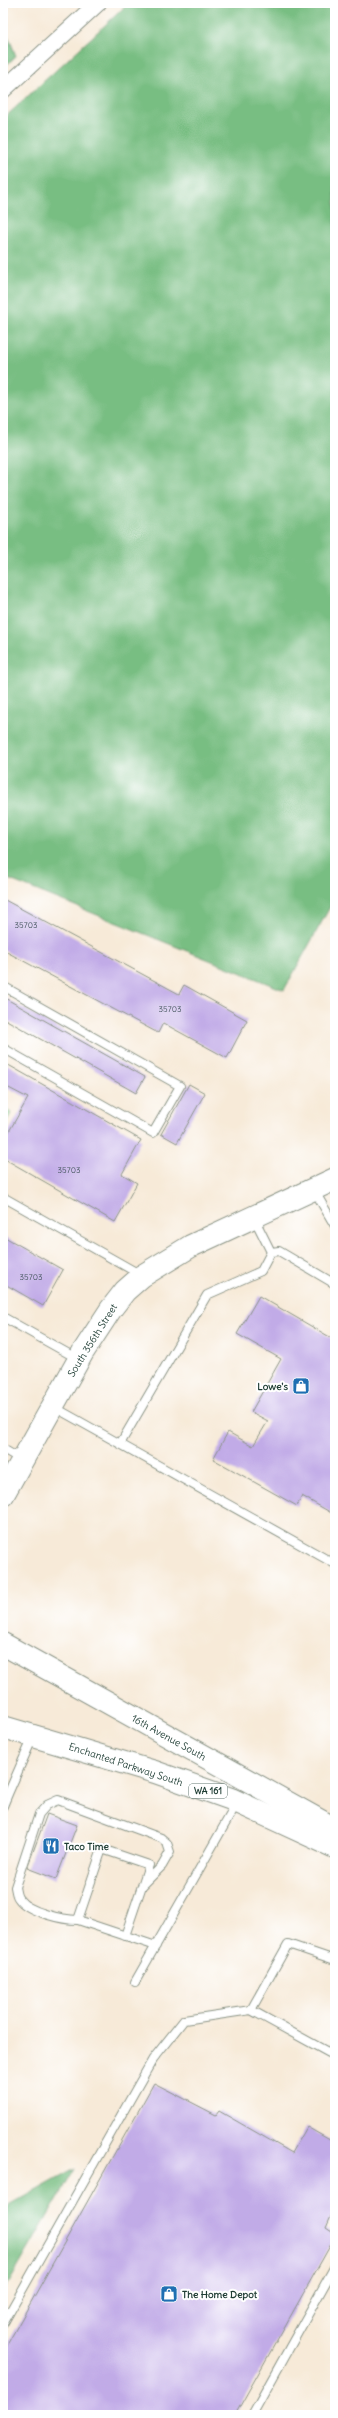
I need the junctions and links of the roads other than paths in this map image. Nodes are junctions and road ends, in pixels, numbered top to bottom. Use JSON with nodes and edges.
{"nodes":[{"id":1,"x":98,"y":3,"type":"edge"},
{"id":2,"x":3,"y":90,"type":"edge"},
{"id":3,"x":3,"y":986,"type":"edge"},
{"id":4,"x":3,"y":1048,"type":"edge"},
{"id":5,"x":335,"y":1179,"type":"edge"},
{"id":6,"x":313,"y":1190,"type":"junction"},
{"id":7,"x":3,"y":1197,"type":"edge"},
{"id":8,"x":254,"y":1218,"type":"junction"},
{"id":9,"x":335,"y":1226,"type":"edge"},
{"id":10,"x":271,"y":1252,"type":"junction"},
{"id":11,"x":142,"y":1276,"type":"junction"},
{"id":12,"x":335,"y":1284,"type":"edge"},
{"id":13,"x":3,"y":1317,"type":"edge"},
{"id":14,"x":78,"y":1360,"type":"junction"},
{"id":15,"x":53,"y":1406,"type":"junction"},
{"id":16,"x":120,"y":1444,"type":"junction"},
{"id":17,"x":3,"y":1449,"type":"edge"},
{"id":18,"x":23,"y":1460,"type":"junction"},
{"id":19,"x":3,"y":1495,"type":"edge"},
{"id":20,"x":335,"y":1564,"type":"edge"},
{"id":21,"x":3,"y":1644,"type":"edge"},
{"id":22,"x":3,"y":1727,"type":"edge"},
{"id":23,"x":34,"y":1736,"type":"junction"},
{"id":24,"x":5,"y":1794,"type":"edge"},
{"id":25,"x":238,"y":1802,"type":"junction"},
{"id":26,"x":3,"y":1806,"type":"edge"},
{"id":27,"x":335,"y":1830,"type":"edge"},
{"id":28,"x":335,"y":1847,"type":"edge"},
{"id":29,"x":142,"y":1886,"type":"junction"},
{"id":30,"x":78,"y":1920,"type":"junction"},
{"id":31,"x":125,"y":1936,"type":"junction"},
{"id":32,"x":156,"y":1946,"type":"junction"},
{"id":33,"x":335,"y":1960,"type":"edge"},
{"id":34,"x":135,"y":1982,"type":"dead end"},
{"id":35,"x":251,"y":2010,"type":"junction"},
{"id":36,"x":335,"y":2056,"type":"edge"},
{"id":37,"x":335,"y":2266,"type":"edge"},
{"id":38,"x":3,"y":2324,"type":"edge"},
{"id":39,"x":252,"y":2415,"type":"edge"}],
"edges":[{"from":1,"to":2,"type":"street"},
{"from":3,"to":4,"type":"lane"},
{"from":5,"to":6,"type":"main road","name":"South 356th Street"},
{"from":6,"to":8,"type":"main road","name":"South 356th Street"},
{"from":6,"to":9,"type":"lane"},
{"from":7,"to":11,"type":"lane"},
{"from":8,"to":10,"type":"lane"},
{"from":8,"to":11,"type":"main road","name":"South 356th Street"},
{"from":10,"to":12,"type":"lane"},
{"from":10,"to":16,"type":"lane"},
{"from":11,"to":14,"type":"main road","name":"South 356th Street"},
{"from":13,"to":14,"type":"lane"},
{"from":14,"to":15,"type":"main road","name":"South 356th Street"},
{"from":15,"to":16,"type":"lane"},
{"from":15,"to":18,"type":"main road","name":"South 356th Street"},
{"from":16,"to":20,"type":"lane"},
{"from":17,"to":18,"type":"lane"},
{"from":18,"to":19,"type":"main road","name":"South 356th Street"},
{"from":21,"to":27,"type":"main road","name":"16th Avenue South"},
{"from":22,"to":23,"type":"main road","name":"Enchanted Parkway South","number":"WA 161"},
{"from":23,"to":24,"type":"lane"},
{"from":23,"to":25,"type":"main road","name":"Enchanted Parkway South","number":"WA 161"},
{"from":24,"to":26,"type":"lane"},
{"from":25,"to":28,"type":"main road","name":"Enchanted Parkway South","number":"WA 161"},
{"from":25,"to":32,"type":"lane"},
{"from":29,"to":30,"type":"lane"},
{"from":29,"to":30,"type":"lane"},
{"from":29,"to":31,"type":"lane"},
{"from":30,"to":31,"type":"lane"},
{"from":31,"to":32,"type":"lane"},
{"from":32,"to":34,"type":"lane"},
{"from":33,"to":35,"type":"lane"},
{"from":35,"to":36,"type":"lane"},
{"from":35,"to":38,"type":"lane"},
{"from":37,"to":39,"type":"lane"}]}
